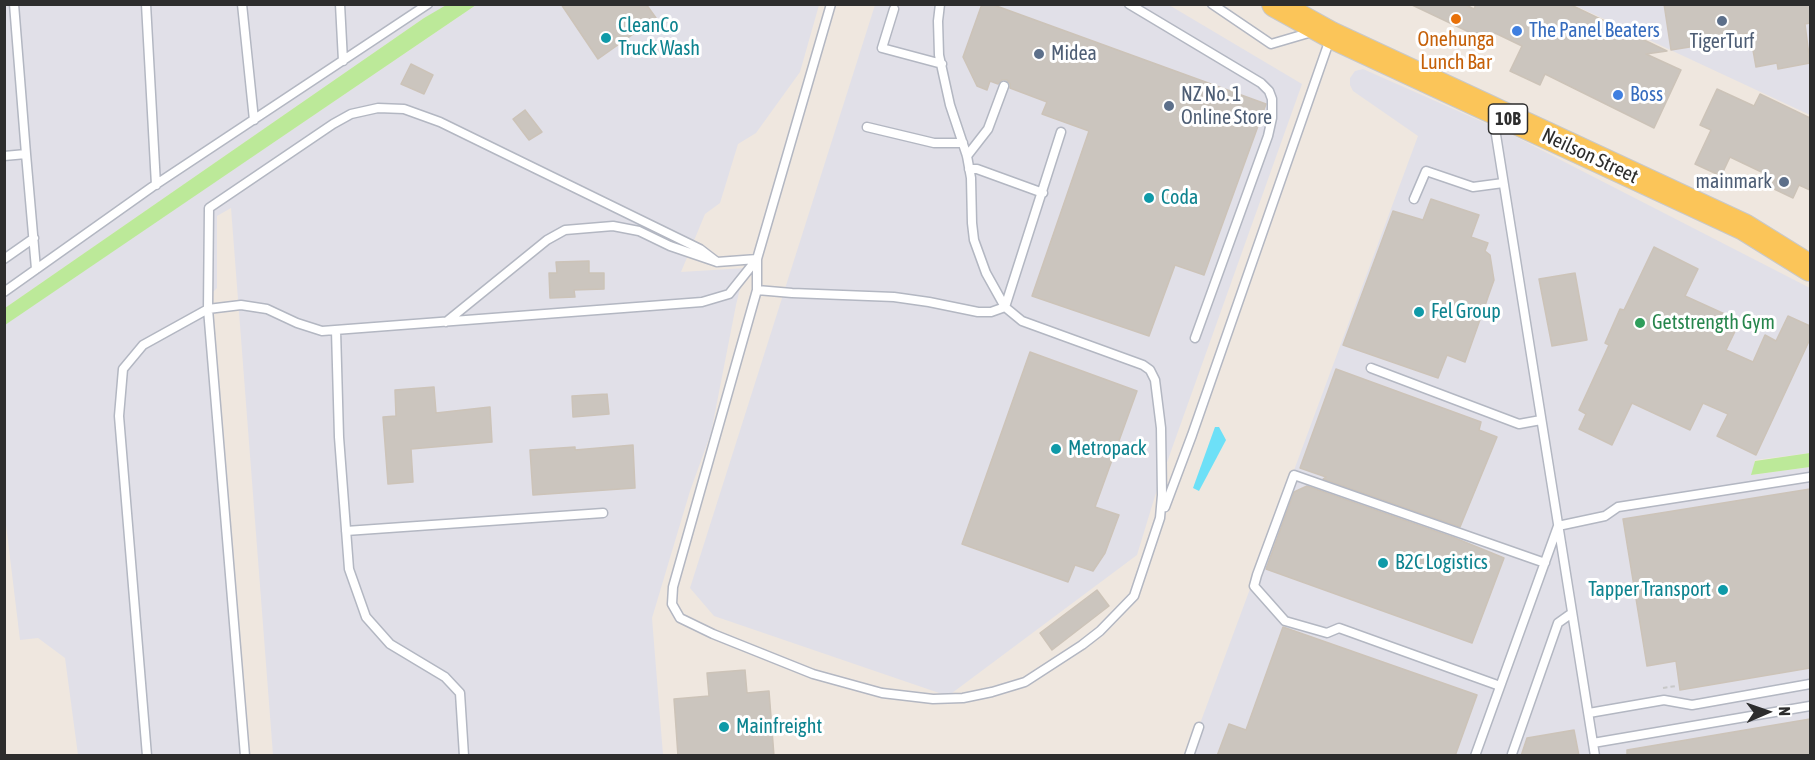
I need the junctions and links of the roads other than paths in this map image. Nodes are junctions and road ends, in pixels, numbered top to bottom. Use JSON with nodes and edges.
{"nodes":[{"id":1,"x":14,"y":4,"type":"edge"},
{"id":2,"x":146,"y":4,"type":"edge"},
{"id":3,"x":242,"y":4,"type":"edge"},
{"id":4,"x":340,"y":4,"type":"edge"},
{"id":5,"x":428,"y":4,"type":"edge"},
{"id":6,"x":831,"y":4,"type":"edge"},
{"id":7,"x":940,"y":4,"type":"edge"},
{"id":8,"x":1129,"y":4,"type":"edge"},
{"id":9,"x":1212,"y":4,"type":"edge"},
{"id":10,"x":1275,"y":4,"type":"edge"},
{"id":11,"x":894,"y":9,"type":"dead end"},
{"id":12,"x":1326,"y":32,"type":"junction"},
{"id":13,"x":343,"y":61,"type":"junction"},
{"id":14,"x":942,"y":64,"type":"junction"},
{"id":15,"x":1004,"y":86,"type":"dead end"},
{"id":16,"x":1492,"y":111,"type":"junction"},
{"id":17,"x":254,"y":120,"type":"junction"},
{"id":18,"x":867,"y":127,"type":"dead end"},
{"id":19,"x":1061,"y":132,"type":"dead end"},
{"id":20,"x":963,"y":143,"type":"junction"},
{"id":21,"x":26,"y":154,"type":"junction"},
{"id":22,"x":4,"y":156,"type":"edge"},
{"id":23,"x":967,"y":156,"type":"junction"},
{"id":24,"x":969,"y":169,"type":"junction"},
{"id":25,"x":1503,"y":183,"type":"junction"},
{"id":26,"x":156,"y":185,"type":"junction"},
{"id":27,"x":1042,"y":193,"type":"junction"},
{"id":28,"x":1414,"y":199,"type":"dead end"},
{"id":29,"x":1744,"y":227,"type":"junction"},
{"id":30,"x":34,"y":238,"type":"junction"},
{"id":31,"x":1810,"y":250,"type":"edge"},
{"id":32,"x":4,"y":259,"type":"edge"},
{"id":33,"x":757,"y":259,"type":"junction"},
{"id":34,"x":717,"y":262,"type":"junction"},
{"id":35,"x":1810,"y":268,"type":"edge"},
{"id":36,"x":36,"y":269,"type":"junction"},
{"id":37,"x":757,"y":290,"type":"junction"},
{"id":38,"x":4,"y":292,"type":"edge"},
{"id":39,"x":1005,"y":307,"type":"junction"},
{"id":40,"x":208,"y":309,"type":"junction"},
{"id":41,"x":446,"y":322,"type":"junction"},
{"id":42,"x":336,"y":330,"type":"junction"},
{"id":43,"x":1195,"y":338,"type":"dead end"},
{"id":44,"x":1371,"y":368,"type":"dead end"},
{"id":45,"x":1541,"y":420,"type":"junction"},
{"id":46,"x":1810,"y":477,"type":"edge"},
{"id":47,"x":603,"y":513,"type":"dead end"},
{"id":48,"x":1159,"y":523,"type":"junction"},
{"id":49,"x":1558,"y":526,"type":"junction"},
{"id":50,"x":346,"y":531,"type":"junction"},
{"id":51,"x":1545,"y":563,"type":"junction"},
{"id":52,"x":1572,"y":613,"type":"junction"},
{"id":53,"x":1810,"y":684,"type":"edge"},
{"id":54,"x":1500,"y":686,"type":"junction"},
{"id":55,"x":1810,"y":706,"type":"edge"},
{"id":56,"x":1589,"y":713,"type":"junction"},
{"id":57,"x":1199,"y":727,"type":"dead end"},
{"id":58,"x":1593,"y":743,"type":"junction"},
{"id":59,"x":1512,"y":754,"type":"dead end"},
{"id":60,"x":147,"y":756,"type":"edge"},
{"id":61,"x":245,"y":756,"type":"edge"},
{"id":62,"x":464,"y":756,"type":"edge"},
{"id":63,"x":1189,"y":756,"type":"edge"},
{"id":64,"x":1475,"y":756,"type":"edge"},
{"id":65,"x":1596,"y":756,"type":"edge"}],
"edges":[{"from":1,"to":21,"type":"lane"},
{"from":2,"to":26,"type":"lane"},
{"from":3,"to":17,"type":"lane"},
{"from":4,"to":13,"type":"lane"},
{"from":5,"to":13,"type":"lane"},
{"from":6,"to":33,"type":"lane"},
{"from":7,"to":14,"type":"lane"},
{"from":8,"to":43,"type":"lane"},
{"from":9,"to":12,"type":"lane"},
{"from":10,"to":12,"type":"main road","name":"Neilson Street","number":"10B"},
{"from":11,"to":14,"type":"lane"},
{"from":12,"to":16,"type":"main road","name":"Neilson Street","number":"10B"},
{"from":12,"to":48,"type":"lane"},
{"from":13,"to":17,"type":"lane"},
{"from":14,"to":20,"type":"lane"},
{"from":15,"to":23,"type":"lane"},
{"from":16,"to":25,"type":"lane"},
{"from":16,"to":29,"type":"main road","name":"Neilson Street","number":"10B"},
{"from":17,"to":26,"type":"lane"},
{"from":18,"to":20,"type":"lane"},
{"from":19,"to":27,"type":"lane"},
{"from":20,"to":23,"type":"lane"},
{"from":21,"to":22,"type":"lane"},
{"from":21,"to":30,"type":"lane"},
{"from":23,"to":24,"type":"lane"},
{"from":24,"to":27,"type":"lane"},
{"from":24,"to":39,"type":"lane"},
{"from":25,"to":28,"type":"lane"},
{"from":25,"to":45,"type":"lane"},
{"from":26,"to":36,"type":"lane"},
{"from":27,"to":39,"type":"lane"},
{"from":29,"to":31,"type":"main road","name":"Neilson Street","number":"10B"},
{"from":29,"to":35,"type":"main road","name":"Neilson Street"},
{"from":30,"to":32,"type":"lane"},
{"from":30,"to":36,"type":"lane"},
{"from":33,"to":34,"type":"lane"},
{"from":33,"to":37,"type":"lane"},
{"from":33,"to":41,"type":"lane"},
{"from":34,"to":40,"type":"lane"},
{"from":34,"to":41,"type":"lane"},
{"from":36,"to":38,"type":"lane"},
{"from":37,"to":39,"type":"lane"},
{"from":37,"to":48,"type":"lane"},
{"from":39,"to":48,"type":"lane"},
{"from":40,"to":42,"type":"lane"},
{"from":40,"to":60,"type":"lane"},
{"from":40,"to":61,"type":"lane"},
{"from":41,"to":42,"type":"lane"},
{"from":42,"to":50,"type":"lane"},
{"from":44,"to":45,"type":"lane"},
{"from":45,"to":49,"type":"lane"},
{"from":46,"to":49,"type":"lane"},
{"from":47,"to":50,"type":"lane"},
{"from":49,"to":51,"type":"lane"},
{"from":49,"to":52,"type":"lane"},
{"from":50,"to":62,"type":"lane"},
{"from":51,"to":54,"type":"lane"},
{"from":51,"to":54,"type":"lane"},
{"from":52,"to":56,"type":"lane"},
{"from":52,"to":59,"type":"lane"},
{"from":53,"to":56,"type":"lane"},
{"from":54,"to":64,"type":"lane"},
{"from":55,"to":58,"type":"lane"},
{"from":56,"to":58,"type":"lane"},
{"from":57,"to":63,"type":"lane"},
{"from":58,"to":65,"type":"lane"}]}
